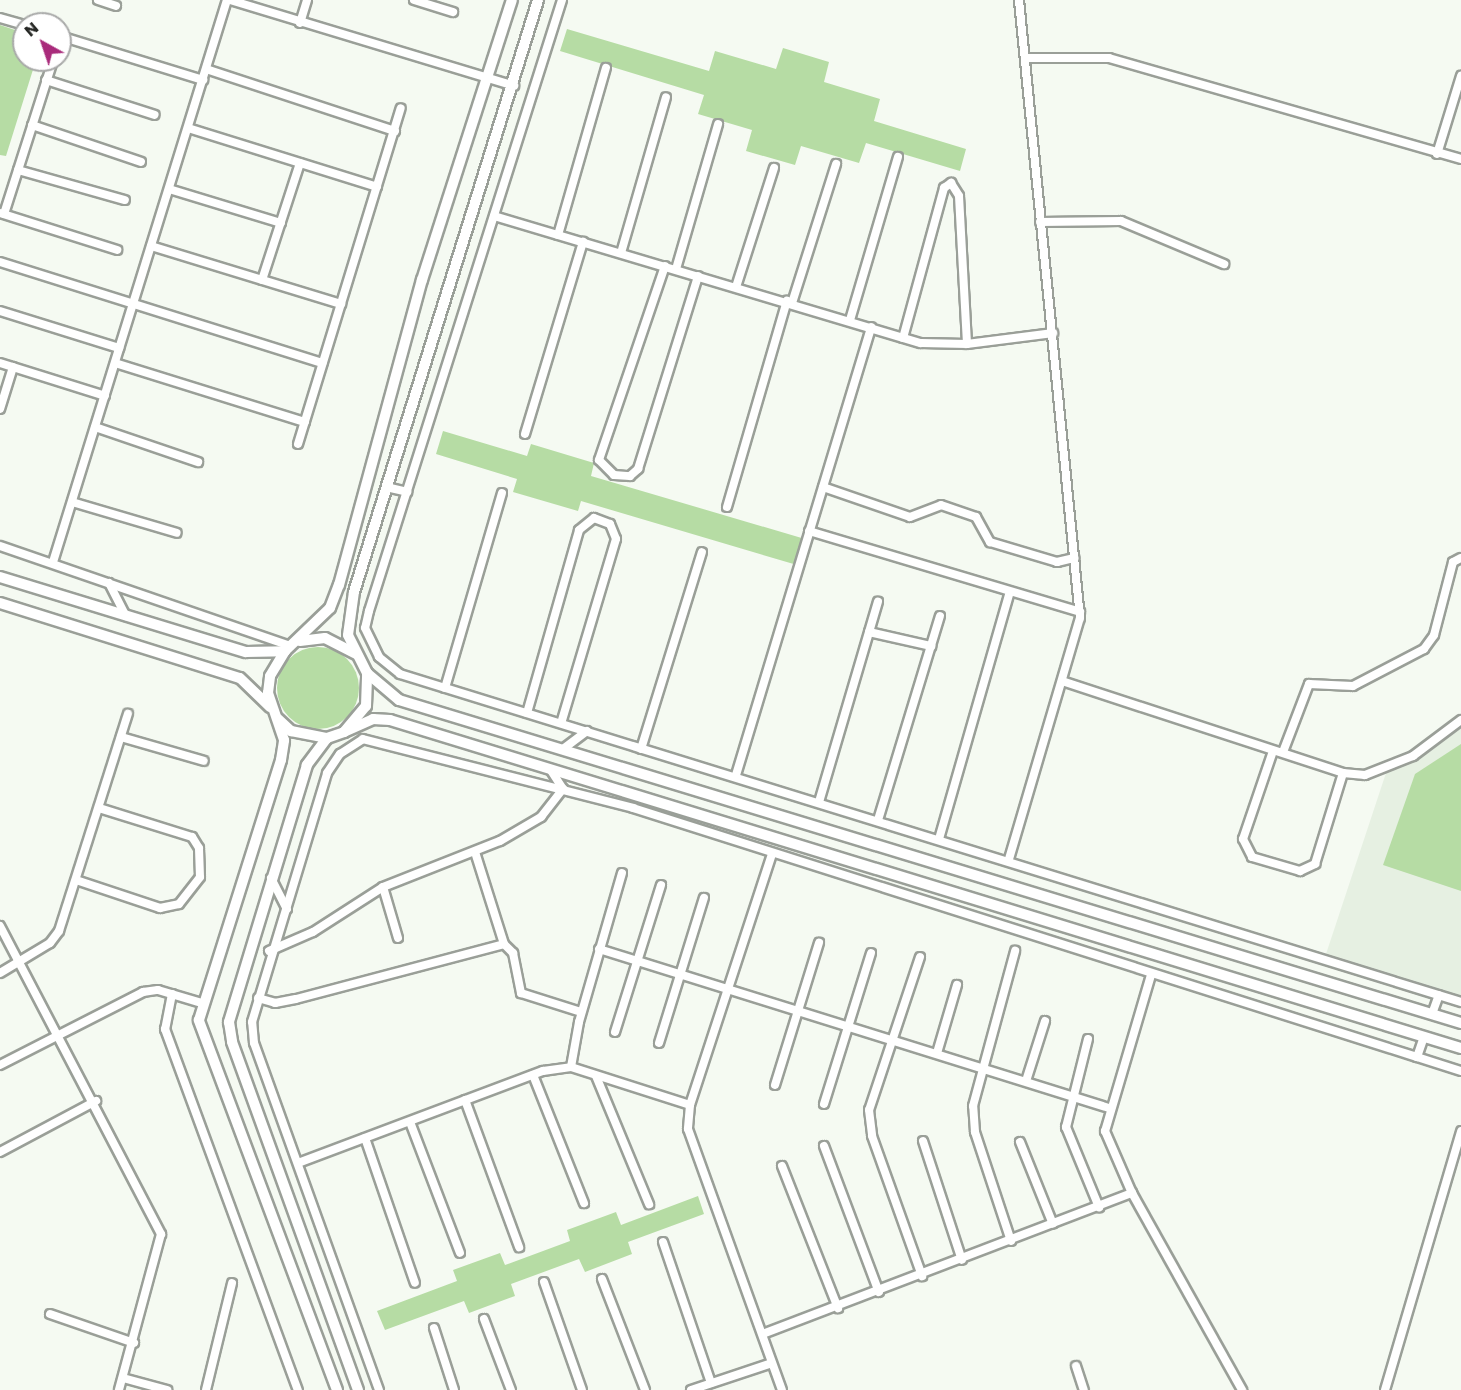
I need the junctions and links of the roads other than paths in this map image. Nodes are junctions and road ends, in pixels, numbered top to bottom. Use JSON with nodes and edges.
{"nodes":[{"id":1,"x":98,"y":0,"type":"edge"},
{"id":2,"x":229,"y":0,"type":"edge"},
{"id":3,"x":307,"y":0,"type":"edge"},
{"id":4,"x":414,"y":0,"type":"edge"},
{"id":5,"x":512,"y":0,"type":"edge"},
{"id":6,"x":538,"y":0,"type":"edge"},
{"id":7,"x":562,"y":0,"type":"edge"},
{"id":8,"x":1019,"y":0,"type":"edge"},
{"id":9,"x":116,"y":6,"type":"dead end"},
{"id":10,"x":453,"y":12,"type":"dead end"},
{"id":11,"x":300,"y":23,"type":"junction"},
{"id":12,"x":72,"y":40,"type":"edge"},
{"id":13,"x":1026,"y":58,"type":"junction"},
{"id":14,"x":606,"y":68,"type":"dead end"},
{"id":15,"x":206,"y":69,"type":"junction"},
{"id":16,"x":48,"y":72,"type":"edge"},
{"id":17,"x":1461,"y":76,"type":"edge"},
{"id":18,"x":46,"y":80,"type":"junction"},
{"id":19,"x":203,"y":80,"type":"junction"},
{"id":20,"x":489,"y":80,"type":"junction"},
{"id":21,"x":514,"y":86,"type":"junction"},
{"id":22,"x":666,"y":97,"type":"dead end"},
{"id":23,"x":401,"y":108,"type":"dead end"},
{"id":24,"x":155,"y":115,"type":"dead end"},
{"id":25,"x":718,"y":124,"type":"dead end"},
{"id":26,"x":32,"y":125,"type":"junction"},
{"id":27,"x":188,"y":128,"type":"junction"},
{"id":28,"x":394,"y":130,"type":"junction"},
{"id":29,"x":1437,"y":154,"type":"junction"},
{"id":30,"x":898,"y":158,"type":"dead end"},
{"id":31,"x":1461,"y":159,"type":"edge"},
{"id":32,"x":141,"y":162,"type":"dead end"},
{"id":33,"x":300,"y":163,"type":"junction"},
{"id":34,"x":836,"y":164,"type":"dead end"},
{"id":35,"x":774,"y":168,"type":"dead end"},
{"id":36,"x":18,"y":170,"type":"junction"},
{"id":37,"x":377,"y":187,"type":"junction"},
{"id":38,"x":169,"y":189,"type":"junction"},
{"id":39,"x":125,"y":200,"type":"dead end"},
{"id":40,"x":2,"y":213,"type":"edge"},
{"id":41,"x":494,"y":216,"type":"junction"},
{"id":42,"x":1040,"y":222,"type":"junction"},
{"id":43,"x":281,"y":223,"type":"junction"},
{"id":44,"x":558,"y":235,"type":"junction"},
{"id":45,"x":583,"y":242,"type":"junction"},
{"id":46,"x":151,"y":246,"type":"junction"},
{"id":47,"x":117,"y":250,"type":"dead end"},
{"id":48,"x":621,"y":253,"type":"junction"},
{"id":49,"x":0,"y":262,"type":"edge"},
{"id":50,"x":1224,"y":264,"type":"dead end"},
{"id":51,"x":665,"y":266,"type":"junction"},
{"id":52,"x":676,"y":269,"type":"junction"},
{"id":53,"x":698,"y":276,"type":"junction"},
{"id":54,"x":262,"y":280,"type":"junction"},
{"id":55,"x":736,"y":286,"type":"junction"},
{"id":56,"x":790,"y":302,"type":"junction"},
{"id":57,"x":133,"y":304,"type":"junction"},
{"id":58,"x":341,"y":304,"type":"junction"},
{"id":59,"x":0,"y":311,"type":"edge"},
{"id":60,"x":850,"y":320,"type":"junction"},
{"id":61,"x":871,"y":327,"type":"junction"},
{"id":62,"x":1053,"y":333,"type":"junction"},
{"id":63,"x":903,"y":338,"type":"junction"},
{"id":64,"x":967,"y":344,"type":"junction"},
{"id":65,"x":119,"y":348,"type":"junction"},
{"id":66,"x":0,"y":363,"type":"edge"},
{"id":67,"x":115,"y":363,"type":"junction"},
{"id":68,"x":323,"y":363,"type":"junction"},
{"id":69,"x":12,"y":367,"type":"junction"},
{"id":70,"x":105,"y":396,"type":"junction"},
{"id":71,"x":0,"y":409,"type":"edge"},
{"id":72,"x":305,"y":422,"type":"junction"},
{"id":73,"x":95,"y":428,"type":"junction"},
{"id":74,"x":525,"y":434,"type":"dead end"},
{"id":75,"x":298,"y":444,"type":"dead end"},
{"id":76,"x":198,"y":462,"type":"dead end"},
{"id":77,"x":823,"y":487,"type":"junction"},
{"id":78,"x":386,"y":488,"type":"junction"},
{"id":79,"x":407,"y":492,"type":"junction"},
{"id":80,"x":502,"y":493,"type":"dead end"},
{"id":81,"x":72,"y":502,"type":"junction"},
{"id":82,"x":727,"y":507,"type":"dead end"},
{"id":83,"x":809,"y":531,"type":"junction"},
{"id":84,"x":177,"y":533,"type":"dead end"},
{"id":85,"x":0,"y":546,"type":"edge"},
{"id":86,"x":702,"y":552,"type":"dead end"},
{"id":87,"x":1075,"y":558,"type":"junction"},
{"id":88,"x":1461,"y":558,"type":"edge"},
{"id":89,"x":53,"y":562,"type":"junction"},
{"id":90,"x":0,"y":578,"type":"edge"},
{"id":91,"x":109,"y":583,"type":"junction"},
{"id":92,"x":1010,"y":592,"type":"junction"},
{"id":93,"x":878,"y":601,"type":"dead end"},
{"id":94,"x":0,"y":603,"type":"edge"},
{"id":95,"x":1080,"y":612,"type":"junction"},
{"id":96,"x":126,"y":616,"type":"junction"},
{"id":97,"x":940,"y":616,"type":"dead end"},
{"id":98,"x":869,"y":632,"type":"junction"},
{"id":99,"x":290,"y":646,"type":"junction"},
{"id":100,"x":931,"y":646,"type":"junction"},
{"id":101,"x":355,"y":653,"type":"junction"},
{"id":102,"x":367,"y":673,"type":"junction"},
{"id":103,"x":1065,"y":682,"type":"junction"},
{"id":104,"x":445,"y":688,"type":"junction"},
{"id":105,"x":527,"y":713,"type":"junction"},
{"id":106,"x":128,"y":714,"type":"dead end"},
{"id":107,"x":275,"y":714,"type":"junction"},
{"id":108,"x":1461,"y":720,"type":"edge"},
{"id":109,"x":561,"y":723,"type":"junction"},
{"id":110,"x":587,"y":731,"type":"junction"},
{"id":111,"x":344,"y":732,"type":"junction"},
{"id":112,"x":121,"y":737,"type":"junction"},
{"id":113,"x":327,"y":738,"type":"junction"},
{"id":114,"x":563,"y":749,"type":"junction"},
{"id":115,"x":641,"y":749,"type":"junction"},
{"id":116,"x":1273,"y":751,"type":"junction"},
{"id":117,"x":1282,"y":753,"type":"junction"},
{"id":118,"x":204,"y":761,"type":"dead end"},
{"id":119,"x":550,"y":769,"type":"junction"},
{"id":120,"x":1343,"y":773,"type":"junction"},
{"id":121,"x":736,"y":775,"type":"junction"},
{"id":122,"x":563,"y":789,"type":"junction"},
{"id":123,"x":819,"y":802,"type":"junction"},
{"id":124,"x":99,"y":808,"type":"junction"},
{"id":125,"x":878,"y":820,"type":"junction"},
{"id":126,"x":939,"y":838,"type":"junction"},
{"id":127,"x":475,"y":852,"type":"junction"},
{"id":128,"x":772,"y":854,"type":"junction"},
{"id":129,"x":1009,"y":859,"type":"junction"},
{"id":130,"x":622,"y":873,"type":"dead end"},
{"id":131,"x":271,"y":878,"type":"junction"},
{"id":132,"x":76,"y":880,"type":"junction"},
{"id":133,"x":661,"y":885,"type":"dead end"},
{"id":134,"x":383,"y":887,"type":"junction"},
{"id":135,"x":704,"y":898,"type":"dead end"},
{"id":136,"x":287,"y":909,"type":"junction"},
{"id":137,"x":0,"y":926,"type":"edge"},
{"id":138,"x":398,"y":938,"type":"dead end"},
{"id":139,"x":819,"y":943,"type":"dead end"},
{"id":140,"x":504,"y":944,"type":"junction"},
{"id":141,"x":599,"y":949,"type":"junction"},
{"id":142,"x":269,"y":951,"type":"junction"},
{"id":143,"x":1016,"y":951,"type":"dead end"},
{"id":144,"x":871,"y":953,"type":"dead end"},
{"id":145,"x":920,"y":957,"type":"dead end"},
{"id":146,"x":637,"y":961,"type":"junction"},
{"id":147,"x":19,"y":963,"type":"junction"},
{"id":148,"x":0,"y":973,"type":"edge"},
{"id":149,"x":680,"y":975,"type":"junction"},
{"id":150,"x":1151,"y":975,"type":"junction"},
{"id":151,"x":957,"y":985,"type":"dead end"},
{"id":152,"x":730,"y":989,"type":"junction"},
{"id":153,"x":172,"y":994,"type":"junction"},
{"id":154,"x":1439,"y":995,"type":"junction"},
{"id":155,"x":258,"y":998,"type":"junction"},
{"id":156,"x":1461,"y":1002,"type":"edge"},
{"id":157,"x":202,"y":1003,"type":"junction"},
{"id":158,"x":581,"y":1012,"type":"junction"},
{"id":159,"x":798,"y":1012,"type":"junction"},
{"id":160,"x":1432,"y":1014,"type":"junction"},
{"id":161,"x":1046,"y":1021,"type":"dead end"},
{"id":162,"x":1461,"y":1023,"type":"edge"},
{"id":163,"x":848,"y":1027,"type":"junction"},
{"id":164,"x":615,"y":1032,"type":"dead end"},
{"id":165,"x":61,"y":1036,"type":"junction"},
{"id":166,"x":1424,"y":1037,"type":"junction"},
{"id":167,"x":1088,"y":1039,"type":"dead end"},
{"id":168,"x":892,"y":1040,"type":"junction"},
{"id":169,"x":659,"y":1043,"type":"dead end"},
{"id":170,"x":1461,"y":1048,"type":"edge"},
{"id":171,"x":937,"y":1053,"type":"junction"},
{"id":172,"x":1417,"y":1056,"type":"junction"},
{"id":173,"x":0,"y":1065,"type":"edge"},
{"id":174,"x":571,"y":1067,"type":"junction"},
{"id":175,"x":982,"y":1067,"type":"junction"},
{"id":176,"x":1461,"y":1071,"type":"edge"},
{"id":177,"x":533,"y":1075,"type":"junction"},
{"id":178,"x":596,"y":1076,"type":"junction"},
{"id":179,"x":1026,"y":1081,"type":"junction"},
{"id":180,"x":775,"y":1085,"type":"dead end"},
{"id":181,"x":1071,"y":1094,"type":"junction"},
{"id":182,"x":465,"y":1100,"type":"junction"},
{"id":183,"x":96,"y":1101,"type":"junction"},
{"id":184,"x":824,"y":1104,"type":"dead end"},
{"id":185,"x":690,"y":1105,"type":"junction"},
{"id":186,"x":1109,"y":1108,"type":"junction"},
{"id":187,"x":410,"y":1122,"type":"junction"},
{"id":188,"x":1461,"y":1131,"type":"edge"},
{"id":189,"x":364,"y":1138,"type":"junction"},
{"id":190,"x":923,"y":1142,"type":"dead end"},
{"id":191,"x":1020,"y":1142,"type":"dead end"},
{"id":192,"x":824,"y":1146,"type":"dead end"},
{"id":193,"x":0,"y":1152,"type":"edge"},
{"id":194,"x":298,"y":1163,"type":"junction"},
{"id":195,"x":782,"y":1166,"type":"dead end"},
{"id":196,"x":1132,"y":1193,"type":"junction"},
{"id":197,"x":584,"y":1203,"type":"dead end"},
{"id":198,"x":649,"y":1204,"type":"dead end"},
{"id":199,"x":1099,"y":1207,"type":"junction"},
{"id":200,"x":1053,"y":1224,"type":"junction"},
{"id":201,"x":1011,"y":1241,"type":"junction"},
{"id":202,"x":663,"y":1242,"type":"dead end"},
{"id":203,"x":519,"y":1247,"type":"dead end"},
{"id":204,"x":460,"y":1253,"type":"dead end"},
{"id":205,"x":962,"y":1260,"type":"junction"},
{"id":206,"x":922,"y":1276,"type":"junction"},
{"id":207,"x":602,"y":1279,"type":"dead end"},
{"id":208,"x":544,"y":1282,"type":"dead end"},
{"id":209,"x":232,"y":1283,"type":"dead end"},
{"id":210,"x":416,"y":1283,"type":"dead end"},
{"id":211,"x":879,"y":1292,"type":"junction"},
{"id":212,"x":838,"y":1308,"type":"junction"},
{"id":213,"x":50,"y":1314,"type":"dead end"},
{"id":214,"x":484,"y":1318,"type":"dead end"},
{"id":215,"x":435,"y":1328,"type":"dead end"},
{"id":216,"x":765,"y":1333,"type":"junction"},
{"id":217,"x":134,"y":1343,"type":"junction"},
{"id":218,"x":772,"y":1363,"type":"junction"},
{"id":219,"x":1076,"y":1366,"type":"dead end"},
{"id":220,"x":123,"y":1378,"type":"junction"},
{"id":221,"x":711,"y":1383,"type":"junction"},
{"id":222,"x":119,"y":1390,"type":"edge"},
{"id":223,"x":167,"y":1390,"type":"edge"},
{"id":224,"x":206,"y":1390,"type":"edge"},
{"id":225,"x":298,"y":1390,"type":"edge"},
{"id":226,"x":337,"y":1390,"type":"edge"},
{"id":227,"x":358,"y":1390,"type":"edge"},
{"id":228,"x":379,"y":1390,"type":"edge"},
{"id":229,"x":454,"y":1390,"type":"edge"},
{"id":230,"x":511,"y":1390,"type":"edge"},
{"id":231,"x":582,"y":1390,"type":"edge"},
{"id":232,"x":645,"y":1390,"type":"edge"},
{"id":233,"x":691,"y":1390,"type":"edge"},
{"id":234,"x":782,"y":1390,"type":"edge"},
{"id":235,"x":1084,"y":1390,"type":"edge"},
{"id":236,"x":1242,"y":1390,"type":"edge"},
{"id":237,"x":1386,"y":1390,"type":"edge"}],
"edges":[{"from":1,"to":9,"type":"street"},
{"from":2,"to":11,"type":"street"},
{"from":2,"to":15,"type":"street"},
{"from":3,"to":11,"type":"street"},
{"from":4,"to":10,"type":"street"},
{"from":5,"to":20,"type":"street"},
{"from":6,"to":21,"type":"street"},
{"from":7,"to":41,"type":"street"},
{"from":8,"to":13,"type":"street"},
{"from":11,"to":20,"type":"street"},
{"from":12,"to":19,"type":"street"},
{"from":13,"to":29,"type":"street"},
{"from":13,"to":42,"type":"street"},
{"from":14,"to":44,"type":"street"},
{"from":15,"to":19,"type":"street"},
{"from":15,"to":28,"type":"street"},
{"from":16,"to":18,"type":"street"},
{"from":17,"to":29,"type":"street"},
{"from":18,"to":24,"type":"street"},
{"from":18,"to":26,"type":"street"},
{"from":19,"to":27,"type":"street"},
{"from":20,"to":21,"type":"street"},
{"from":20,"to":99,"type":"street"},
{"from":21,"to":78,"type":"street"},
{"from":22,"to":48,"type":"street"},
{"from":23,"to":28,"type":"street"},
{"from":25,"to":52,"type":"street"},
{"from":26,"to":32,"type":"street"},
{"from":26,"to":36,"type":"street"},
{"from":27,"to":33,"type":"street"},
{"from":27,"to":38,"type":"street"},
{"from":28,"to":37,"type":"street"},
{"from":29,"to":31,"type":"street"},
{"from":30,"to":60,"type":"street"},
{"from":33,"to":37,"type":"street"},
{"from":33,"to":43,"type":"street"},
{"from":34,"to":56,"type":"street"},
{"from":35,"to":55,"type":"street"},
{"from":36,"to":39,"type":"street"},
{"from":36,"to":40,"type":"street"},
{"from":37,"to":58,"type":"street"},
{"from":38,"to":43,"type":"street"},
{"from":38,"to":46,"type":"street"},
{"from":40,"to":47,"type":"street"},
{"from":41,"to":44,"type":"street"},
{"from":41,"to":79,"type":"street"},
{"from":42,"to":50,"type":"street"},
{"from":42,"to":62,"type":"street"},
{"from":43,"to":54,"type":"street"},
{"from":44,"to":45,"type":"street"},
{"from":45,"to":48,"type":"street"},
{"from":45,"to":74,"type":"street"},
{"from":46,"to":54,"type":"street"},
{"from":46,"to":57,"type":"street"},
{"from":48,"to":51,"type":"street"},
{"from":49,"to":57,"type":"street"},
{"from":51,"to":52,"type":"street"},
{"from":51,"to":53,"type":"street"},
{"from":52,"to":53,"type":"street"},
{"from":53,"to":55,"type":"street"},
{"from":54,"to":58,"type":"street"},
{"from":55,"to":56,"type":"street"},
{"from":56,"to":60,"type":"street"},
{"from":56,"to":82,"type":"street"},
{"from":57,"to":65,"type":"street"},
{"from":57,"to":68,"type":"street"},
{"from":58,"to":68,"type":"street"},
{"from":59,"to":65,"type":"street"},
{"from":60,"to":61,"type":"street"},
{"from":61,"to":63,"type":"street"},
{"from":61,"to":77,"type":"street"},
{"from":62,"to":64,"type":"street"},
{"from":62,"to":87,"type":"street"},
{"from":63,"to":64,"type":"street"},
{"from":63,"to":64,"type":"street"},
{"from":65,"to":67,"type":"street"},
{"from":66,"to":69,"type":"street"},
{"from":67,"to":70,"type":"street"},
{"from":67,"to":72,"type":"street"},
{"from":68,"to":72,"type":"street"},
{"from":69,"to":70,"type":"street"},
{"from":69,"to":71,"type":"street"},
{"from":70,"to":73,"type":"street"},
{"from":72,"to":75,"type":"street"},
{"from":73,"to":76,"type":"street"},
{"from":73,"to":81,"type":"street"},
{"from":77,"to":83,"type":"street"},
{"from":77,"to":87,"type":"street"},
{"from":78,"to":79,"type":"street"},
{"from":78,"to":101,"type":"street"},
{"from":79,"to":104,"type":"street"},
{"from":80,"to":104,"type":"street"},
{"from":81,"to":84,"type":"street"},
{"from":81,"to":89,"type":"street"},
{"from":83,"to":92,"type":"street"},
{"from":83,"to":121,"type":"street"},
{"from":85,"to":89,"type":"street"},
{"from":86,"to":115,"type":"street"},
{"from":87,"to":95,"type":"street"},
{"from":88,"to":117,"type":"street"},
{"from":89,"to":91,"type":"street"},
{"from":90,"to":96,"type":"street"},
{"from":91,"to":96,"type":"street"},
{"from":91,"to":99,"type":"street"},
{"from":92,"to":95,"type":"street"},
{"from":92,"to":126,"type":"street"},
{"from":93,"to":98,"type":"street"},
{"from":94,"to":107,"type":"street"},
{"from":95,"to":103,"type":"street"},
{"from":96,"to":99,"type":"street"},
{"from":97,"to":100,"type":"street"},
{"from":98,"to":100,"type":"street"},
{"from":98,"to":123,"type":"street"},
{"from":99,"to":101,"type":"street"},
{"from":99,"to":107,"type":"street"},
{"from":100,"to":125,"type":"street"},
{"from":101,"to":102,"type":"street"},
{"from":102,"to":111,"type":"street"},
{"from":102,"to":114,"type":"street"},
{"from":103,"to":116,"type":"street"},
{"from":103,"to":129,"type":"street"},
{"from":104,"to":105,"type":"street"},
{"from":105,"to":109,"type":"street"},
{"from":105,"to":109,"type":"street"},
{"from":106,"to":112,"type":"street"},
{"from":107,"to":113,"type":"street"},
{"from":107,"to":157,"type":"street"},
{"from":108,"to":120,"type":"street"},
{"from":109,"to":110,"type":"street"},
{"from":110,"to":114,"type":"street"},
{"from":110,"to":115,"type":"street"},
{"from":111,"to":113,"type":"street"},
{"from":111,"to":119,"type":"street"},
{"from":112,"to":118,"type":"street"},
{"from":112,"to":124,"type":"street"},
{"from":113,"to":131,"type":"street"},
{"from":114,"to":160,"type":"street"},
{"from":115,"to":121,"type":"street"},
{"from":116,"to":117,"type":"street"},
{"from":116,"to":120,"type":"street"},
{"from":117,"to":120,"type":"street"},
{"from":119,"to":122,"type":"street"},
{"from":119,"to":166,"type":"street"},
{"from":121,"to":123,"type":"street"},
{"from":122,"to":127,"type":"street"},
{"from":122,"to":128,"type":"street"},
{"from":122,"to":136,"type":"street"},
{"from":123,"to":125,"type":"street"},
{"from":124,"to":132,"type":"street"},
{"from":124,"to":132,"type":"street"},
{"from":125,"to":126,"type":"street"},
{"from":126,"to":129,"type":"street"},
{"from":127,"to":134,"type":"street"},
{"from":127,"to":140,"type":"street"},
{"from":128,"to":150,"type":"street"},
{"from":128,"to":152,"type":"street"},
{"from":129,"to":154,"type":"street"},
{"from":130,"to":141,"type":"street"},
{"from":131,"to":136,"type":"street"},
{"from":131,"to":227,"type":"street"},
{"from":132,"to":147,"type":"street"},
{"from":133,"to":146,"type":"street"},
{"from":134,"to":138,"type":"street"},
{"from":134,"to":142,"type":"street"},
{"from":135,"to":149,"type":"street"},
{"from":136,"to":142,"type":"street"},
{"from":137,"to":147,"type":"street"},
{"from":139,"to":159,"type":"street"},
{"from":140,"to":155,"type":"street"},
{"from":140,"to":158,"type":"street"},
{"from":141,"to":146,"type":"street"},
{"from":141,"to":158,"type":"street"},
{"from":142,"to":155,"type":"street"},
{"from":143,"to":175,"type":"street"},
{"from":144,"to":163,"type":"street"},
{"from":145,"to":168,"type":"street"},
{"from":146,"to":149,"type":"street"},
{"from":146,"to":164,"type":"street"},
{"from":147,"to":148,"type":"street"},
{"from":147,"to":165,"type":"street"},
{"from":149,"to":152,"type":"street"},
{"from":149,"to":169,"type":"street"},
{"from":150,"to":172,"type":"street"},
{"from":150,"to":186,"type":"street"},
{"from":151,"to":171,"type":"street"},
{"from":152,"to":159,"type":"street"},
{"from":152,"to":185,"type":"street"},
{"from":153,"to":157,"type":"street"},
{"from":153,"to":165,"type":"street"},
{"from":153,"to":225,"type":"street"},
{"from":154,"to":156,"type":"street"},
{"from":154,"to":160,"type":"street"},
{"from":155,"to":194,"type":"street"},
{"from":157,"to":226,"type":"street"},
{"from":158,"to":174,"type":"street"},
{"from":159,"to":163,"type":"street"},
{"from":159,"to":180,"type":"street"},
{"from":160,"to":162,"type":"street"},
{"from":161,"to":179,"type":"street"},
{"from":163,"to":168,"type":"street"},
{"from":163,"to":184,"type":"street"},
{"from":165,"to":173,"type":"street"},
{"from":165,"to":183,"type":"street"},
{"from":166,"to":170,"type":"street"},
{"from":166,"to":172,"type":"street"},
{"from":167,"to":181,"type":"street"},
{"from":168,"to":171,"type":"street"},
{"from":168,"to":206,"type":"street"},
{"from":171,"to":175,"type":"street"},
{"from":172,"to":176,"type":"street"},
{"from":174,"to":177,"type":"street"},
{"from":174,"to":178,"type":"street"},
{"from":175,"to":179,"type":"street"},
{"from":175,"to":201,"type":"street"},
{"from":177,"to":182,"type":"street"},
{"from":177,"to":197,"type":"street"},
{"from":178,"to":185,"type":"street"},
{"from":178,"to":198,"type":"street"},
{"from":179,"to":181,"type":"street"},
{"from":181,"to":186,"type":"street"},
{"from":181,"to":199,"type":"street"},
{"from":182,"to":187,"type":"street"},
{"from":182,"to":203,"type":"street"},
{"from":183,"to":193,"type":"street"},
{"from":183,"to":217,"type":"street"},
{"from":185,"to":216,"type":"street"},
{"from":186,"to":196,"type":"street"},
{"from":187,"to":189,"type":"street"},
{"from":187,"to":204,"type":"street"},
{"from":188,"to":237,"type":"street"},
{"from":189,"to":194,"type":"street"},
{"from":189,"to":210,"type":"street"},
{"from":190,"to":205,"type":"street"},
{"from":191,"to":200,"type":"street"},
{"from":192,"to":211,"type":"street"},
{"from":194,"to":228,"type":"street"},
{"from":195,"to":212,"type":"street"},
{"from":196,"to":199,"type":"street"},
{"from":196,"to":236,"type":"street"},
{"from":199,"to":200,"type":"street"},
{"from":200,"to":201,"type":"street"},
{"from":201,"to":205,"type":"street"},
{"from":202,"to":221,"type":"street"},
{"from":205,"to":206,"type":"street"},
{"from":206,"to":211,"type":"street"},
{"from":207,"to":232,"type":"street"},
{"from":208,"to":231,"type":"street"},
{"from":209,"to":224,"type":"street"},
{"from":211,"to":212,"type":"street"},
{"from":212,"to":216,"type":"street"},
{"from":213,"to":217,"type":"street"},
{"from":214,"to":230,"type":"street"},
{"from":215,"to":229,"type":"street"},
{"from":216,"to":218,"type":"street"},
{"from":217,"to":220,"type":"street"},
{"from":218,"to":221,"type":"street"},
{"from":218,"to":234,"type":"street"},
{"from":219,"to":235,"type":"street"},
{"from":220,"to":222,"type":"street"},
{"from":220,"to":223,"type":"street"},
{"from":221,"to":233,"type":"street"}]}
